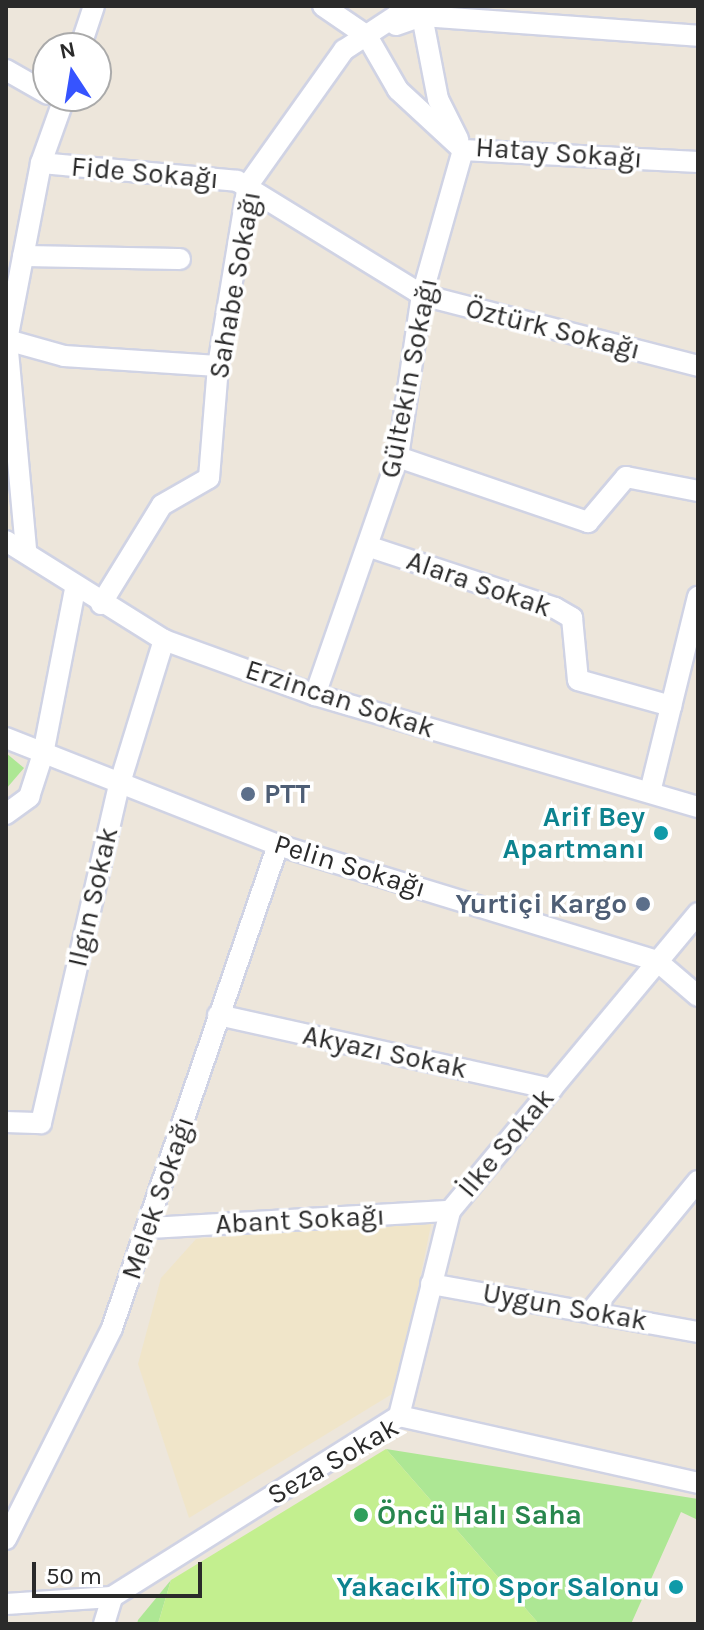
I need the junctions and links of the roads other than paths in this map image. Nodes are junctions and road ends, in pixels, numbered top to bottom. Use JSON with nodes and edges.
{"nodes":[{"id":1,"x":94,"y":6,"type":"edge"},
{"id":2,"x":323,"y":6,"type":"edge"},
{"id":3,"x":417,"y":11,"type":"edge"},
{"id":4,"x":85,"y":32,"type":"edge"},
{"id":5,"x":367,"y":36,"type":"junction"},
{"id":6,"x":698,"y":36,"type":"edge"},
{"id":7,"x":6,"y":70,"type":"edge"},
{"id":8,"x":32,"y":84,"type":"edge"},
{"id":9,"x":53,"y":112,"type":"edge"},
{"id":10,"x":463,"y":150,"type":"junction"},
{"id":11,"x":698,"y":162,"type":"edge"},
{"id":12,"x":41,"y":163,"type":"junction"},
{"id":13,"x":248,"y":185,"type":"junction"},
{"id":14,"x":23,"y":256,"type":"junction"},
{"id":15,"x":180,"y":259,"type":"dead end"},
{"id":16,"x":422,"y":295,"type":"junction"},
{"id":17,"x":9,"y":310,"type":"edge"},
{"id":18,"x":7,"y":340,"type":"edge"},
{"id":19,"x":218,"y":366,"type":"junction"},
{"id":20,"x":698,"y":366,"type":"edge"},
{"id":21,"x":398,"y":457,"type":"junction"},
{"id":22,"x":698,"y":491,"type":"edge"},
{"id":23,"x":6,"y":541,"type":"edge"},
{"id":24,"x":370,"y":547,"type":"junction"},
{"id":25,"x":26,"y":549,"type":"junction"},
{"id":26,"x":75,"y":589,"type":"junction"},
{"id":27,"x":698,"y":597,"type":"edge"},
{"id":28,"x":101,"y":604,"type":"junction"},
{"id":29,"x":164,"y":640,"type":"junction"},
{"id":30,"x":315,"y":695,"type":"junction"},
{"id":31,"x":671,"y":706,"type":"junction"},
{"id":32,"x":6,"y":738,"type":"edge"},
{"id":33,"x":43,"y":754,"type":"junction"},
{"id":34,"x":119,"y":786,"type":"junction"},
{"id":35,"x":650,"y":792,"type":"junction"},
{"id":36,"x":698,"y":807,"type":"edge"},
{"id":37,"x":6,"y":814,"type":"edge"},
{"id":38,"x":278,"y":845,"type":"junction"},
{"id":39,"x":698,"y":913,"type":"edge"},
{"id":40,"x":657,"y":961,"type":"junction"},
{"id":41,"x":698,"y":996,"type":"edge"},
{"id":42,"x":218,"y":1015,"type":"junction"},
{"id":43,"x":552,"y":1089,"type":"junction"},
{"id":44,"x":6,"y":1122,"type":"edge"},
{"id":45,"x":698,"y":1181,"type":"edge"},
{"id":46,"x":450,"y":1211,"type":"junction"},
{"id":47,"x":151,"y":1228,"type":"junction"},
{"id":48,"x":431,"y":1284,"type":"junction"},
{"id":49,"x":592,"y":1310,"type":"junction"},
{"id":50,"x":698,"y":1332,"type":"edge"},
{"id":51,"x":399,"y":1416,"type":"junction"},
{"id":52,"x":698,"y":1483,"type":"edge"},
{"id":53,"x":6,"y":1539,"type":"edge"},
{"id":54,"x":112,"y":1597,"type":"junction"},
{"id":55,"x":6,"y":1604,"type":"edge"},
{"id":56,"x":104,"y":1624,"type":"edge"}],
"edges":[{"from":1,"to":4,"type":"street"},
{"from":2,"to":5,"type":"street"},
{"from":3,"to":5,"type":"street","name":"Sahabe Sokağı"},
{"from":3,"to":6,"type":"street"},
{"from":3,"to":10,"type":"street","name":"Hatay Sokağı"},
{"from":5,"to":10,"type":"street"},
{"from":5,"to":13,"type":"street","name":"Sahabe Sokağı"},
{"from":7,"to":8,"type":"street"},
{"from":9,"to":12,"type":"street"},
{"from":10,"to":11,"type":"street","name":"Hatay Sokağı"},
{"from":10,"to":16,"type":"street","name":"Gültekin Sokağı"},
{"from":12,"to":13,"type":"street","name":"Fide Sokağı"},
{"from":12,"to":14,"type":"street"},
{"from":13,"to":16,"type":"street","name":"Öztürk Sokağı"},
{"from":13,"to":19,"type":"street","name":"Sahabe Sokağı"},
{"from":14,"to":15,"type":"street"},
{"from":14,"to":17,"type":"street"},
{"from":16,"to":20,"type":"street","name":"Öztürk Sokağı"},
{"from":16,"to":21,"type":"street","name":"Gültekin Sokağı"},
{"from":17,"to":18,"type":"street"},
{"from":18,"to":19,"type":"street"},
{"from":18,"to":25,"type":"street"},
{"from":19,"to":28,"type":"street","name":"Sahabe Sokağı"},
{"from":21,"to":22,"type":"street"},
{"from":21,"to":24,"type":"street","name":"Gültekin Sokağı"},
{"from":23,"to":25,"type":"street","name":"Erzincan Sokak"},
{"from":24,"to":30,"type":"street","name":"Gültekin Sokağı"},
{"from":24,"to":31,"type":"street","name":"Alara Sokak"},
{"from":25,"to":26,"type":"street","name":"Erzincan Sokak"},
{"from":26,"to":28,"type":"street","name":"Erzincan Sokak"},
{"from":26,"to":33,"type":"street"},
{"from":27,"to":31,"type":"street"},
{"from":28,"to":29,"type":"street","name":"Erzincan Sokak"},
{"from":29,"to":30,"type":"street","name":"Erzincan Sokak"},
{"from":29,"to":34,"type":"street","name":"Ilgın Sokak"},
{"from":30,"to":35,"type":"street","name":"Erzincan Sokak"},
{"from":31,"to":35,"type":"street"},
{"from":32,"to":33,"type":"street","name":"Pelin Sokağı"},
{"from":33,"to":34,"type":"street","name":"Pelin Sokağı"},
{"from":33,"to":37,"type":"street"},
{"from":34,"to":38,"type":"street","name":"Pelin Sokağı"},
{"from":34,"to":44,"type":"street","name":"Ilgın Sokak"},
{"from":35,"to":36,"type":"street","name":"Erzincan Sokak"},
{"from":38,"to":40,"type":"street","name":"Pelin Sokağı"},
{"from":38,"to":42,"type":"street","name":"Melek Sokağı"},
{"from":39,"to":40,"type":"street","name":"İlke Sokak"},
{"from":40,"to":41,"type":"street","name":"Pelin Sokağı"},
{"from":40,"to":43,"type":"street","name":"İlke Sokak"},
{"from":42,"to":43,"type":"street","name":"Akyazı Sokak"},
{"from":42,"to":47,"type":"street","name":"Melek Sokağı"},
{"from":43,"to":46,"type":"street","name":"İlke Sokak"},
{"from":45,"to":49,"type":"street"},
{"from":46,"to":47,"type":"street","name":"Abant Sokağı"},
{"from":46,"to":48,"type":"street","name":"İlke Sokak"},
{"from":47,"to":53,"type":"street","name":"Melek Sokağı"},
{"from":48,"to":49,"type":"street","name":"Uygun Sokak"},
{"from":48,"to":51,"type":"street","name":"İlke Sokak"},
{"from":49,"to":50,"type":"street","name":"Uygun Sokak"},
{"from":51,"to":52,"type":"street","name":"Seza Sokak"},
{"from":51,"to":54,"type":"street","name":"Seza Sokak"},
{"from":54,"to":55,"type":"street"},
{"from":54,"to":56,"type":"street"}]}
